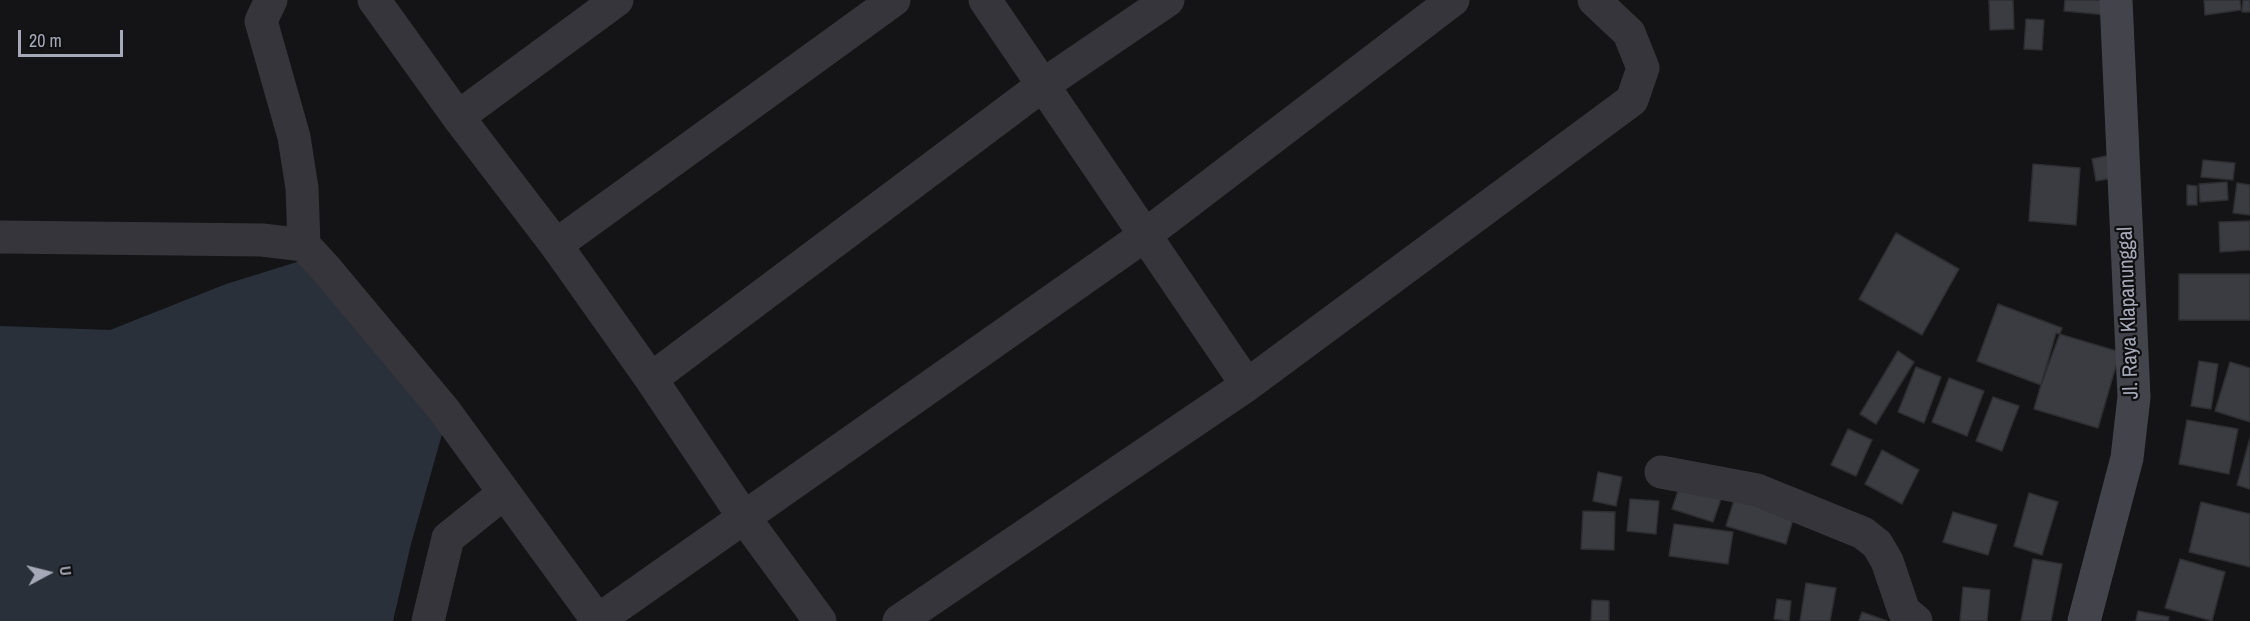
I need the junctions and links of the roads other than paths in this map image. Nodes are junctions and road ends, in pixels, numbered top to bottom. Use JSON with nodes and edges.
{"nodes":[{"id":1,"x":271,"y":0,"type":"edge"},
{"id":2,"x":374,"y":0,"type":"edge"},
{"id":3,"x":617,"y":0,"type":"edge"},
{"id":4,"x":894,"y":0,"type":"edge"},
{"id":5,"x":985,"y":0,"type":"edge"},
{"id":6,"x":1168,"y":0,"type":"edge"},
{"id":7,"x":1453,"y":0,"type":"edge"},
{"id":8,"x":1594,"y":0,"type":"edge"},
{"id":9,"x":2116,"y":0,"type":"edge"},
{"id":10,"x":1043,"y":85,"type":"junction"},
{"id":11,"x":458,"y":117,"type":"junction"},
{"id":12,"x":1144,"y":236,"type":"junction"},
{"id":13,"x":0,"y":237,"type":"edge"},
{"id":14,"x":303,"y":244,"type":"junction"},
{"id":15,"x":556,"y":245,"type":"junction"},
{"id":16,"x":651,"y":379,"type":"junction"},
{"id":17,"x":1247,"y":385,"type":"junction"},
{"id":18,"x":1661,"y":472,"type":"dead end"},
{"id":19,"x":504,"y":493,"type":"junction"},
{"id":20,"x":743,"y":516,"type":"junction"},
{"id":21,"x":428,"y":621,"type":"edge"},
{"id":22,"x":597,"y":621,"type":"edge"},
{"id":23,"x":820,"y":621,"type":"edge"},
{"id":24,"x":899,"y":621,"type":"edge"},
{"id":25,"x":1916,"y":621,"type":"edge"},
{"id":26,"x":2084,"y":621,"type":"edge"}],
"edges":[{"from":1,"to":14,"type":"street"},
{"from":2,"to":11,"type":"street"},
{"from":3,"to":11,"type":"street"},
{"from":4,"to":15,"type":"street"},
{"from":5,"to":10,"type":"street"},
{"from":6,"to":10,"type":"street"},
{"from":7,"to":12,"type":"street"},
{"from":8,"to":17,"type":"street"},
{"from":9,"to":26,"type":"street","name":"Jl. Raya Klapanunggal"},
{"from":10,"to":12,"type":"street"},
{"from":10,"to":16,"type":"street"},
{"from":11,"to":15,"type":"street"},
{"from":12,"to":17,"type":"street"},
{"from":12,"to":20,"type":"street"},
{"from":13,"to":14,"type":"street"},
{"from":14,"to":19,"type":"street"},
{"from":15,"to":16,"type":"street"},
{"from":16,"to":20,"type":"street"},
{"from":17,"to":24,"type":"street"},
{"from":18,"to":25,"type":"street"},
{"from":19,"to":21,"type":"street"},
{"from":19,"to":22,"type":"street"},
{"from":20,"to":22,"type":"street"},
{"from":20,"to":23,"type":"street"}]}
